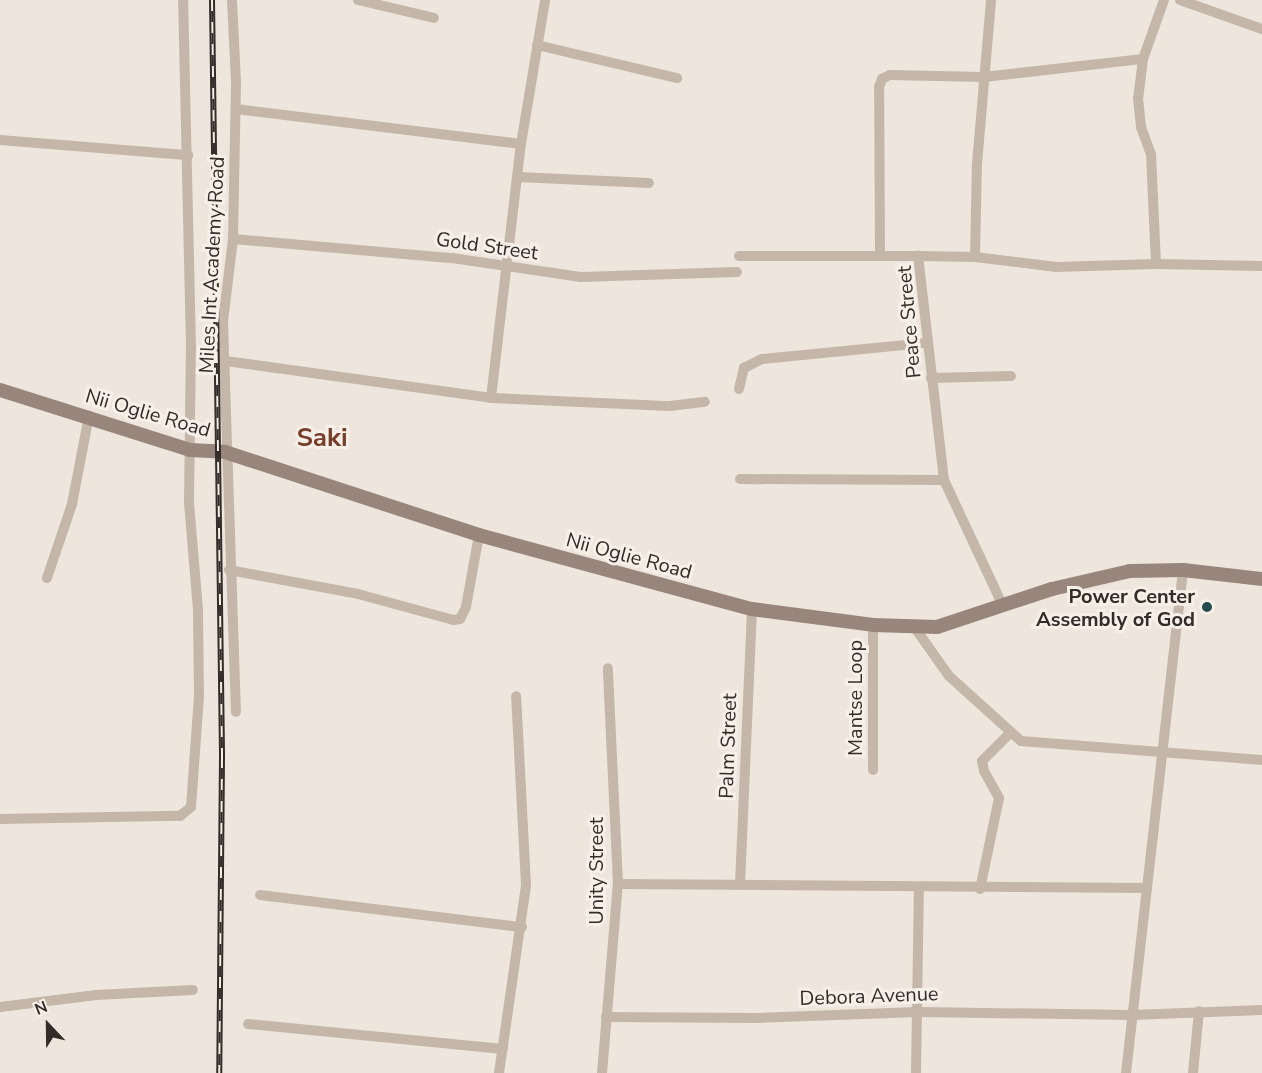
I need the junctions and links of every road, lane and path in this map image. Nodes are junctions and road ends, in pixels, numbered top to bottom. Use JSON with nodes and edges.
{"nodes":[{"id":1,"x":183,"y":0,"type":"edge"},
{"id":2,"x":232,"y":0,"type":"edge"},
{"id":3,"x":359,"y":0,"type":"edge"},
{"id":4,"x":544,"y":0,"type":"edge"},
{"id":5,"x":991,"y":0,"type":"edge"},
{"id":6,"x":1164,"y":0,"type":"edge"},
{"id":7,"x":1180,"y":0,"type":"edge"},
{"id":8,"x":434,"y":18,"type":"dead end"},
{"id":9,"x":1262,"y":29,"type":"edge"},
{"id":10,"x":537,"y":45,"type":"junction"},
{"id":11,"x":1143,"y":59,"type":"junction"},
{"id":12,"x":984,"y":77,"type":"junction"},
{"id":13,"x":677,"y":78,"type":"dead end"},
{"id":14,"x":236,"y":109,"type":"junction"},
{"id":15,"x":0,"y":140,"type":"edge"},
{"id":16,"x":522,"y":144,"type":"junction"},
{"id":17,"x":188,"y":155,"type":"junction"},
{"id":18,"x":518,"y":177,"type":"junction"},
{"id":19,"x":649,"y":183,"type":"dead end"},
{"id":20,"x":233,"y":239,"type":"junction"},
{"id":21,"x":880,"y":253,"type":"junction"},
{"id":22,"x":739,"y":256,"type":"dead end"},
{"id":23,"x":918,"y":256,"type":"junction"},
{"id":24,"x":975,"y":257,"type":"junction"},
{"id":25,"x":1156,"y":264,"type":"junction"},
{"id":26,"x":1262,"y":266,"type":"edge"},
{"id":27,"x":510,"y":268,"type":"junction"},
{"id":28,"x":737,"y":272,"type":"dead end"},
{"id":29,"x":926,"y":343,"type":"junction"},
{"id":30,"x":226,"y":361,"type":"junction"},
{"id":31,"x":1011,"y":376,"type":"dead end"},
{"id":32,"x":931,"y":378,"type":"junction"},
{"id":33,"x":739,"y":389,"type":"dead end"},
{"id":34,"x":0,"y":390,"type":"edge"},
{"id":35,"x":491,"y":398,"type":"junction"},
{"id":36,"x":705,"y":402,"type":"dead end"},
{"id":37,"x":89,"y":416,"type":"junction"},
{"id":38,"x":190,"y":450,"type":"junction"},
{"id":39,"x":225,"y":452,"type":"junction"},
{"id":40,"x":740,"y":479,"type":"dead end"},
{"id":41,"x":944,"y":480,"type":"junction"},
{"id":42,"x":479,"y":535,"type":"junction"},
{"id":43,"x":229,"y":570,"type":"junction"},
{"id":44,"x":1183,"y":570,"type":"junction"},
{"id":45,"x":47,"y":578,"type":"dead end"},
{"id":46,"x":1262,"y":579,"type":"edge"},
{"id":47,"x":1003,"y":606,"type":"junction"},
{"id":48,"x":752,"y":609,"type":"junction"},
{"id":49,"x":873,"y":625,"type":"junction"},
{"id":50,"x":915,"y":628,"type":"junction"},
{"id":51,"x":608,"y":668,"type":"dead end"},
{"id":52,"x":516,"y":696,"type":"dead end"},
{"id":53,"x":236,"y":712,"type":"dead end"},
{"id":54,"x":1010,"y":733,"type":"junction"},
{"id":55,"x":1160,"y":752,"type":"junction"},
{"id":56,"x":1262,"y":760,"type":"edge"},
{"id":57,"x":873,"y":770,"type":"dead end"},
{"id":58,"x":0,"y":819,"type":"edge"},
{"id":59,"x":740,"y":884,"type":"junction"},
{"id":60,"x":618,"y":885,"type":"junction"},
{"id":61,"x":919,"y":888,"type":"junction"},
{"id":62,"x":1147,"y":888,"type":"junction"},
{"id":63,"x":980,"y":889,"type":"junction"},
{"id":64,"x":260,"y":895,"type":"dead end"},
{"id":65,"x":522,"y":927,"type":"junction"},
{"id":66,"x":193,"y":990,"type":"dead end"},
{"id":67,"x":0,"y":1007,"type":"edge"},
{"id":68,"x":1262,"y":1010,"type":"edge"},
{"id":69,"x":1199,"y":1011,"type":"junction"},
{"id":70,"x":918,"y":1012,"type":"junction"},
{"id":71,"x":1132,"y":1016,"type":"junction"},
{"id":72,"x":606,"y":1017,"type":"junction"},
{"id":73,"x":248,"y":1024,"type":"dead end"},
{"id":74,"x":503,"y":1049,"type":"junction"},
{"id":75,"x":499,"y":1073,"type":"edge"},
{"id":76,"x":602,"y":1073,"type":"edge"},
{"id":77,"x":916,"y":1073,"type":"edge"},
{"id":78,"x":1126,"y":1073,"type":"edge"},
{"id":79,"x":1193,"y":1073,"type":"edge"}],
"edges":[{"from":1,"to":17,"type":"street"},
{"from":2,"to":14,"type":"street","name":"Miles Int Academy Road"},
{"from":3,"to":8,"type":"street"},
{"from":4,"to":10,"type":"street"},
{"from":5,"to":12,"type":"street"},
{"from":6,"to":11,"type":"street"},
{"from":7,"to":9,"type":"street"},
{"from":10,"to":13,"type":"street"},
{"from":10,"to":16,"type":"street"},
{"from":11,"to":12,"type":"street"},
{"from":11,"to":25,"type":"street"},
{"from":12,"to":21,"type":"street"},
{"from":12,"to":24,"type":"street"},
{"from":14,"to":16,"type":"street"},
{"from":14,"to":20,"type":"street","name":"Miles Int Academy Road"},
{"from":15,"to":17,"type":"street"},
{"from":16,"to":18,"type":"street"},
{"from":17,"to":38,"type":"street"},
{"from":18,"to":19,"type":"street"},
{"from":18,"to":27,"type":"street"},
{"from":20,"to":27,"type":"street","name":"Gold Street"},
{"from":20,"to":30,"type":"street","name":"Miles Int Academy Road"},
{"from":21,"to":22,"type":"street"},
{"from":21,"to":23,"type":"street"},
{"from":23,"to":24,"type":"street","name":"Peace Street"},
{"from":23,"to":29,"type":"street","name":"Peace Street"},
{"from":24,"to":25,"type":"street","name":"Peace Street"},
{"from":25,"to":26,"type":"street","name":"Peace Street"},
{"from":27,"to":28,"type":"street","name":"Gold Street"},
{"from":27,"to":35,"type":"street"},
{"from":29,"to":32,"type":"street","name":"Peace Street"},
{"from":29,"to":33,"type":"street"},
{"from":30,"to":35,"type":"street"},
{"from":30,"to":39,"type":"street","name":"Miles Int Academy Road"},
{"from":31,"to":32,"type":"street"},
{"from":32,"to":41,"type":"street","name":"Peace Street"},
{"from":34,"to":37,"type":"street","name":"Nii Oglie Road"},
{"from":35,"to":36,"type":"street"},
{"from":37,"to":38,"type":"street","name":"Nii Oglie Road"},
{"from":37,"to":45,"type":"street"},
{"from":38,"to":39,"type":"street","name":"Nii Oglie Road"},
{"from":38,"to":58,"type":"street"},
{"from":39,"to":42,"type":"street","name":"Nii Oglie Road"},
{"from":39,"to":43,"type":"street","name":"Miles Int Academy Road"},
{"from":40,"to":41,"type":"street"},
{"from":41,"to":47,"type":"street","name":"Peace Street"},
{"from":42,"to":43,"type":"street"},
{"from":42,"to":48,"type":"street","name":"Nii Oglie Road"},
{"from":43,"to":53,"type":"street","name":"Miles Int Academy Road"},
{"from":44,"to":46,"type":"street","name":"Nii Oglie Road"},
{"from":44,"to":47,"type":"street","name":"Nii Oglie Road"},
{"from":44,"to":55,"type":"street"},
{"from":47,"to":50,"type":"street","name":"Nii Oglie Road"},
{"from":48,"to":49,"type":"street","name":"Nii Oglie Road"},
{"from":48,"to":59,"type":"street","name":"Palm Street"},
{"from":49,"to":50,"type":"street","name":"Nii Oglie Road"},
{"from":49,"to":57,"type":"street","name":"Mantse Loop"},
{"from":50,"to":54,"type":"street"},
{"from":51,"to":60,"type":"street","name":"Unity Street"},
{"from":52,"to":65,"type":"street"},
{"from":54,"to":55,"type":"street"},
{"from":54,"to":63,"type":"street"},
{"from":55,"to":56,"type":"street"},
{"from":55,"to":62,"type":"street"},
{"from":59,"to":60,"type":"street"},
{"from":59,"to":61,"type":"street"},
{"from":60,"to":72,"type":"street","name":"Unity Street"},
{"from":61,"to":63,"type":"street"},
{"from":61,"to":70,"type":"street"},
{"from":62,"to":63,"type":"street"},
{"from":62,"to":71,"type":"street"},
{"from":64,"to":65,"type":"street"},
{"from":65,"to":74,"type":"street"},
{"from":66,"to":67,"type":"street"},
{"from":68,"to":69,"type":"street","name":"Debora Avenue"},
{"from":69,"to":71,"type":"street","name":"Debora Avenue"},
{"from":69,"to":79,"type":"street"},
{"from":70,"to":71,"type":"street","name":"Debora Avenue"},
{"from":70,"to":72,"type":"street","name":"Debora Avenue"},
{"from":70,"to":77,"type":"street"},
{"from":71,"to":78,"type":"street"},
{"from":72,"to":76,"type":"street","name":"Unity Street"},
{"from":73,"to":74,"type":"street"},
{"from":74,"to":75,"type":"street"}]}
